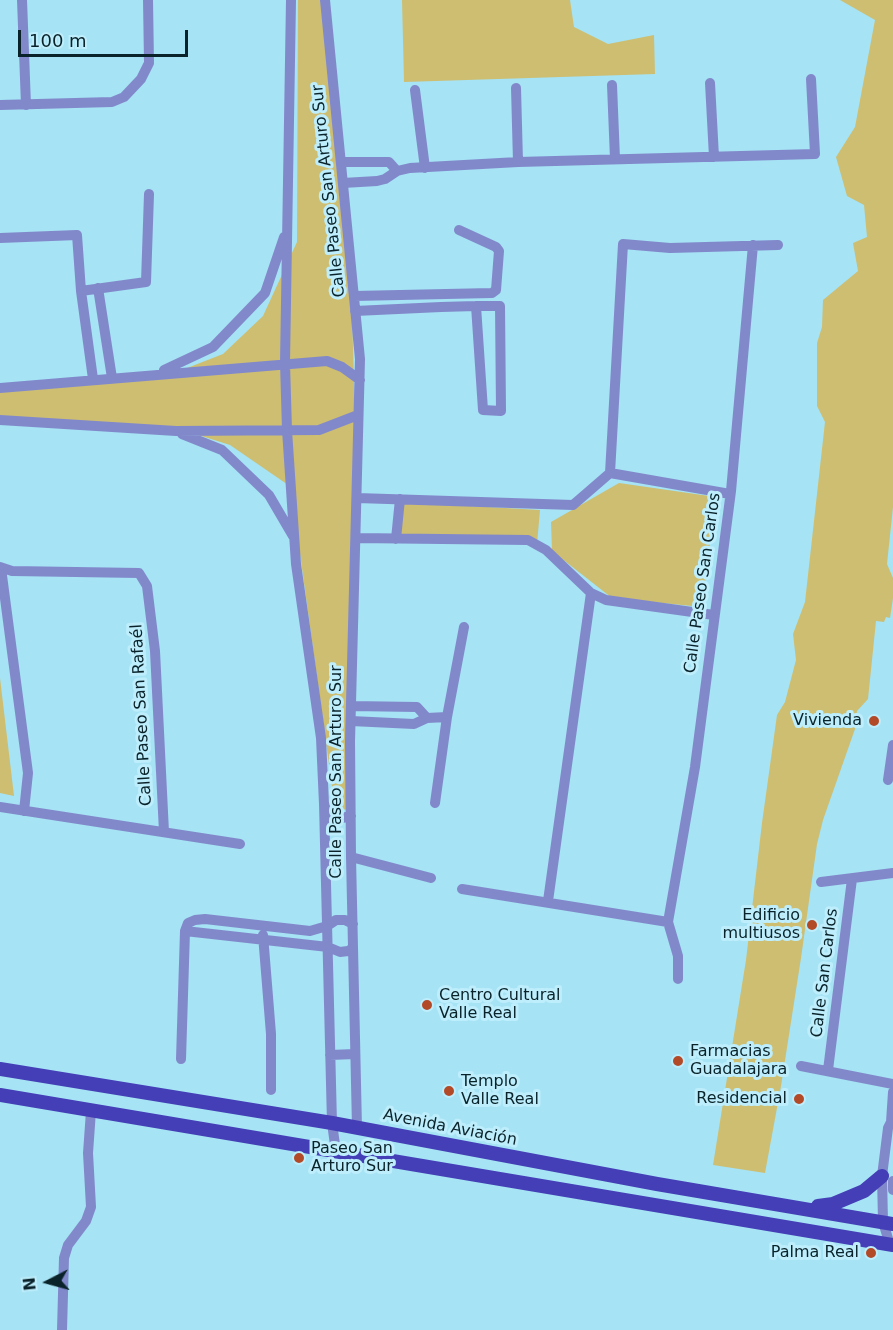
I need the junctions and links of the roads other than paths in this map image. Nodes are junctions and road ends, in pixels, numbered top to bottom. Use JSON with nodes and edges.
{"nodes":[{"id":1,"x":22,"y":0,"type":"edge"},
{"id":2,"x":148,"y":0,"type":"edge"},
{"id":3,"x":291,"y":0,"type":"edge"},
{"id":4,"x":325,"y":0,"type":"edge"},
{"id":5,"x":811,"y":80,"type":"dead end"},
{"id":6,"x":710,"y":83,"type":"dead end"},
{"id":7,"x":612,"y":86,"type":"dead end"},
{"id":8,"x":516,"y":88,"type":"dead end"},
{"id":9,"x":415,"y":90,"type":"dead end"},
{"id":10,"x":0,"y":105,"type":"edge"},
{"id":11,"x":26,"y":105,"type":"junction"},
{"id":12,"x":714,"y":157,"type":"junction"},
{"id":13,"x":615,"y":159,"type":"junction"},
{"id":14,"x":341,"y":162,"type":"junction"},
{"id":15,"x":518,"y":162,"type":"junction"},
{"id":16,"x":425,"y":168,"type":"junction"},
{"id":17,"x":397,"y":171,"type":"junction"},
{"id":18,"x":343,"y":183,"type":"junction"},
{"id":19,"x":149,"y":194,"type":"dead end"},
{"id":20,"x":286,"y":228,"type":"junction"},
{"id":21,"x":459,"y":230,"type":"dead end"},
{"id":22,"x":0,"y":238,"type":"edge"},
{"id":23,"x":753,"y":245,"type":"junction"},
{"id":24,"x":778,"y":245,"type":"dead end"},
{"id":25,"x":98,"y":288,"type":"junction"},
{"id":26,"x":81,"y":291,"type":"junction"},
{"id":27,"x":354,"y":296,"type":"junction"},
{"id":28,"x":476,"y":306,"type":"junction"},
{"id":29,"x":355,"y":311,"type":"junction"},
{"id":30,"x":285,"y":363,"type":"junction"},
{"id":31,"x":156,"y":374,"type":"junction"},
{"id":32,"x":112,"y":378,"type":"junction"},
{"id":33,"x":93,"y":379,"type":"junction"},
{"id":34,"x":360,"y":380,"type":"junction"},
{"id":35,"x":0,"y":388,"type":"edge"},
{"id":36,"x":358,"y":415,"type":"junction"},
{"id":37,"x":0,"y":420,"type":"edge"},
{"id":38,"x":287,"y":430,"type":"junction"},
{"id":39,"x":176,"y":431,"type":"junction"},
{"id":40,"x":610,"y":473,"type":"junction"},
{"id":41,"x":730,"y":494,"type":"junction"},
{"id":42,"x":357,"y":498,"type":"junction"},
{"id":43,"x":400,"y":499,"type":"junction"},
{"id":44,"x":356,"y":538,"type":"junction"},
{"id":45,"x":294,"y":539,"type":"junction"},
{"id":46,"x":396,"y":539,"type":"junction"},
{"id":47,"x":0,"y":567,"type":"edge"},
{"id":48,"x":591,"y":593,"type":"junction"},
{"id":49,"x":714,"y":615,"type":"junction"},
{"id":50,"x":464,"y":627,"type":"dead end"},
{"id":51,"x":351,"y":706,"type":"junction"},
{"id":52,"x":447,"y":717,"type":"junction"},
{"id":53,"x":427,"y":718,"type":"junction"},
{"id":54,"x":351,"y":721,"type":"junction"},
{"id":55,"x":893,"y":745,"type":"edge"},
{"id":56,"x":888,"y":780,"type":"dead end"},
{"id":57,"x":435,"y":803,"type":"dead end"},
{"id":58,"x":324,"y":804,"type":"junction"},
{"id":59,"x":0,"y":807,"type":"edge"},
{"id":60,"x":24,"y":811,"type":"junction"},
{"id":61,"x":351,"y":816,"type":"junction"},
{"id":62,"x":164,"y":832,"type":"junction"},
{"id":63,"x":240,"y":844,"type":"dead end"},
{"id":64,"x":351,"y":857,"type":"junction"},
{"id":65,"x":893,"y":873,"type":"edge"},
{"id":66,"x":431,"y":878,"type":"dead end"},
{"id":67,"x":852,"y":879,"type":"junction"},
{"id":68,"x":821,"y":882,"type":"dead end"},
{"id":69,"x":462,"y":889,"type":"dead end"},
{"id":70,"x":548,"y":901,"type":"junction"},
{"id":71,"x":669,"y":922,"type":"junction"},
{"id":72,"x":353,"y":924,"type":"junction"},
{"id":73,"x":264,"y":926,"type":"junction"},
{"id":74,"x":327,"y":926,"type":"junction"},
{"id":75,"x":185,"y":931,"type":"junction"},
{"id":76,"x":263,"y":939,"type":"junction"},
{"id":77,"x":328,"y":947,"type":"junction"},
{"id":78,"x":353,"y":948,"type":"junction"},
{"id":79,"x":678,"y":979,"type":"dead end"},
{"id":80,"x":355,"y":1054,"type":"junction"},
{"id":81,"x":330,"y":1056,"type":"junction"},
{"id":82,"x":181,"y":1059,"type":"dead end"},
{"id":83,"x":801,"y":1066,"type":"dead end"},
{"id":84,"x":0,"y":1069,"type":"edge"},
{"id":85,"x":828,"y":1070,"type":"junction"},
{"id":86,"x":893,"y":1084,"type":"edge"},
{"id":87,"x":271,"y":1090,"type":"dead end"},
{"id":88,"x":893,"y":1092,"type":"edge"},
{"id":89,"x":0,"y":1095,"type":"edge"},
{"id":90,"x":91,"y":1111,"type":"junction"},
{"id":91,"x":332,"y":1123,"type":"junction"},
{"id":92,"x":892,"y":1123,"type":"edge"},
{"id":93,"x":357,"y":1128,"type":"junction"},
{"id":94,"x":336,"y":1152,"type":"junction"},
{"id":95,"x":889,"y":1178,"type":"edge"},
{"id":96,"x":893,"y":1190,"type":"edge"},
{"id":97,"x":802,"y":1208,"type":"junction"},
{"id":98,"x":888,"y":1223,"type":"edge"},
{"id":99,"x":892,"y":1245,"type":"edge"},
{"id":100,"x":62,"y":1330,"type":"edge"}],
"edges":[{"from":1,"to":11,"type":"street"},
{"from":2,"to":11,"type":"street"},
{"from":3,"to":20,"type":"street","name":"Calle Paseo San Arturo Sur"},
{"from":4,"to":14,"type":"street","name":"Calle Paseo San Arturo Sur"},
{"from":5,"to":12,"type":"street"},
{"from":6,"to":12,"type":"street"},
{"from":7,"to":13,"type":"street"},
{"from":8,"to":15,"type":"street"},
{"from":9,"to":16,"type":"street"},
{"from":10,"to":11,"type":"street"},
{"from":12,"to":13,"type":"street"},
{"from":13,"to":15,"type":"street"},
{"from":14,"to":17,"type":"street"},
{"from":14,"to":18,"type":"street","name":"Calle Paseo San Arturo Sur"},
{"from":15,"to":16,"type":"street"},
{"from":16,"to":17,"type":"street"},
{"from":17,"to":18,"type":"street"},
{"from":18,"to":27,"type":"street","name":"Calle Paseo San Arturo Sur"},
{"from":19,"to":25,"type":"street"},
{"from":20,"to":30,"type":"street","name":"Calle Paseo San Arturo Sur"},
{"from":20,"to":31,"type":"street"},
{"from":21,"to":27,"type":"street"},
{"from":22,"to":26,"type":"street"},
{"from":23,"to":24,"type":"street"},
{"from":23,"to":40,"type":"street"},
{"from":23,"to":41,"type":"street","name":"Calle Paseo San Carlos"},
{"from":25,"to":26,"type":"street"},
{"from":25,"to":32,"type":"street"},
{"from":26,"to":33,"type":"street"},
{"from":27,"to":29,"type":"street","name":"Calle Paseo San Arturo Sur"},
{"from":28,"to":28,"type":"street"},
{"from":28,"to":29,"type":"street"},
{"from":29,"to":34,"type":"street","name":"Calle Paseo San Arturo Sur"},
{"from":30,"to":31,"type":"street"},
{"from":30,"to":34,"type":"street"},
{"from":30,"to":38,"type":"street","name":"Calle Paseo San Arturo Sur"},
{"from":31,"to":32,"type":"street"},
{"from":32,"to":33,"type":"street"},
{"from":33,"to":35,"type":"street"},
{"from":34,"to":36,"type":"street","name":"Calle Paseo San Arturo Sur"},
{"from":36,"to":38,"type":"street"},
{"from":36,"to":42,"type":"street","name":"Calle Paseo San Arturo Sur"},
{"from":37,"to":39,"type":"street"},
{"from":38,"to":39,"type":"street"},
{"from":38,"to":45,"type":"street","name":"Calle Paseo San Arturo Sur"},
{"from":39,"to":45,"type":"street"},
{"from":40,"to":41,"type":"street"},
{"from":40,"to":43,"type":"street"},
{"from":41,"to":49,"type":"street","name":"Calle Paseo San Carlos"},
{"from":42,"to":43,"type":"street"},
{"from":42,"to":44,"type":"street","name":"Calle Paseo San Arturo Sur"},
{"from":43,"to":46,"type":"street"},
{"from":44,"to":46,"type":"street"},
{"from":44,"to":51,"type":"street","name":"Calle Paseo San Arturo Sur"},
{"from":45,"to":58,"type":"street","name":"Calle Paseo San Arturo Sur"},
{"from":46,"to":48,"type":"street"},
{"from":47,"to":60,"type":"street"},
{"from":47,"to":62,"type":"street","name":"Calle Paseo San Rafaél"},
{"from":48,"to":49,"type":"street"},
{"from":48,"to":70,"type":"street"},
{"from":49,"to":71,"type":"street","name":"Calle Paseo San Carlos"},
{"from":50,"to":52,"type":"street"},
{"from":51,"to":53,"type":"street"},
{"from":51,"to":54,"type":"street","name":"Calle Paseo San Arturo Sur"},
{"from":52,"to":53,"type":"street"},
{"from":52,"to":57,"type":"street"},
{"from":53,"to":54,"type":"street"},
{"from":54,"to":61,"type":"street","name":"Calle Paseo San Arturo Sur"},
{"from":55,"to":56,"type":"street"},
{"from":58,"to":61,"type":"street"},
{"from":58,"to":74,"type":"street","name":"Calle Paseo San Arturo Sur"},
{"from":59,"to":60,"type":"street","name":"Calle Paseo San Rafaél"},
{"from":60,"to":62,"type":"street","name":"Calle Paseo San Rafaél"},
{"from":61,"to":64,"type":"street","name":"Calle Paseo San Arturo Sur"},
{"from":62,"to":63,"type":"street"},
{"from":64,"to":66,"type":"street"},
{"from":64,"to":72,"type":"street","name":"Calle Paseo San Arturo Sur"},
{"from":65,"to":67,"type":"street"},
{"from":67,"to":68,"type":"street"},
{"from":67,"to":85,"type":"street","name":"Calle San Carlos"},
{"from":69,"to":70,"type":"street"},
{"from":70,"to":71,"type":"street"},
{"from":71,"to":79,"type":"street","name":"Calle Paseo San Carlos"},
{"from":72,"to":74,"type":"street"},
{"from":72,"to":78,"type":"street","name":"Calle Paseo San Arturo Sur"},
{"from":73,"to":74,"type":"street"},
{"from":73,"to":75,"type":"street"},
{"from":73,"to":76,"type":"street"},
{"from":74,"to":77,"type":"street","name":"Calle Paseo San Arturo Sur"},
{"from":75,"to":76,"type":"street"},
{"from":75,"to":82,"type":"street"},
{"from":76,"to":77,"type":"street"},
{"from":76,"to":87,"type":"street"},
{"from":77,"to":78,"type":"street"},
{"from":77,"to":81,"type":"street","name":"Calle Paseo San Arturo Sur"},
{"from":78,"to":80,"type":"street","name":"Calle Paseo San Arturo Sur"},
{"from":80,"to":81,"type":"street"},
{"from":80,"to":93,"type":"street","name":"Calle Paseo San Arturo Sur"},
{"from":81,"to":91,"type":"street","name":"Calle Paseo San Arturo Sur"},
{"from":83,"to":85,"type":"street"},
{"from":84,"to":91,"type":"main road","name":"Avenida Aviación"},
{"from":85,"to":86,"type":"street"},
{"from":88,"to":92,"type":"street"},
{"from":89,"to":90,"type":"main road"},
{"from":90,"to":94,"type":"main road"},
{"from":90,"to":100,"type":"street"},
{"from":91,"to":93,"type":"main road","name":"Avenida Aviación"},
{"from":91,"to":94,"type":"street","name":"Calle Paseo San Arturo Sur"},
{"from":92,"to":95,"type":"street"},
{"from":93,"to":97,"type":"main road","name":"Avenida Aviación"},
{"from":94,"to":99,"type":"main road"},
{"from":95,"to":96,"type":"street"},
{"from":95,"to":97,"type":"main road"},
{"from":95,"to":98,"type":"street"},
{"from":97,"to":98,"type":"main road","name":"Avenida Aviación"},
{"from":98,"to":99,"type":"street"}]}
